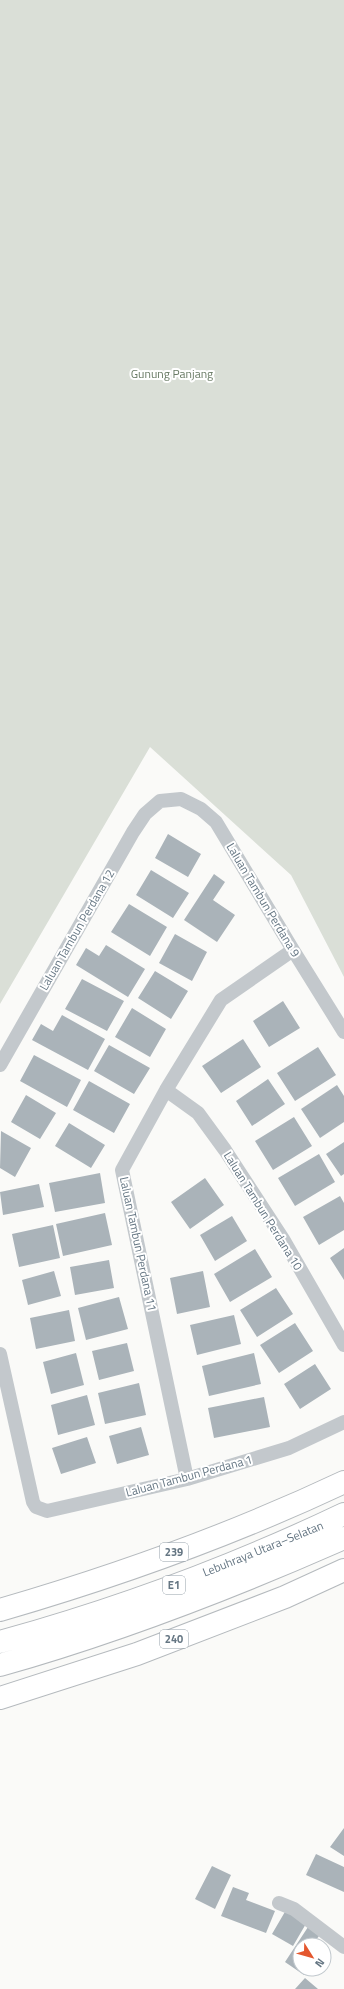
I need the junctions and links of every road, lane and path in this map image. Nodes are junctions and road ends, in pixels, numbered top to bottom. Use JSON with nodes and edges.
{"nodes":[{"id":1,"x":160,"y":801,"type":"joint"},
{"id":2,"x":292,"y":950,"type":"junction"},
{"id":3,"x":344,"y":1032,"type":"edge"},
{"id":4,"x":0,"y":1065,"type":"edge"},
{"id":5,"x":166,"y":1090,"type":"junction"},
{"id":6,"x":344,"y":1345,"type":"edge"},
{"id":7,"x":0,"y":1354,"type":"edge"},
{"id":8,"x":344,"y":1422,"type":"edge"},
{"id":9,"x":187,"y":1478,"type":"junction"},
{"id":10,"x":344,"y":1482,"type":"edge"},
{"id":11,"x":344,"y":1514,"type":"edge"},
{"id":12,"x":344,"y":1538,"type":"edge"},
{"id":13,"x":344,"y":1570,"type":"edge"},
{"id":14,"x":0,"y":1610,"type":"edge"},
{"id":15,"x":0,"y":1642,"type":"edge"},
{"id":16,"x":0,"y":1665,"type":"edge"},
{"id":17,"x":0,"y":1698,"type":"edge"},
{"id":18,"x":279,"y":1903,"type":"dead end"},
{"id":19,"x":344,"y":1947,"type":"edge"}],
"edges":[{"from":1,"to":2,"type":"street","name":"Laluan Tambun Perdana 9"},
{"from":1,"to":4,"type":"street","name":"Laluan Tambun Perdana 12"},
{"from":2,"to":3,"type":"street","name":"Laluan Tambun Perdana 9"},
{"from":2,"to":5,"type":"street","name":"Laluan Tambun Perdana 11"},
{"from":5,"to":6,"type":"street","name":"Laluan Tambun Perdana 10"},
{"from":5,"to":9,"type":"street","name":"Laluan Tambun Perdana 11"},
{"from":7,"to":9,"type":"street","name":"Laluan Tambun Perdana 1"},
{"from":8,"to":9,"type":"street","name":"Laluan Tambun Perdana 1"},
{"from":10,"to":14,"type":"main road","number":"239"},
{"from":11,"to":15,"type":"main road","name":"Lebuhraya Utara–Selatan","number":"E1"},
{"from":12,"to":16,"type":"main road","name":"Lebuhraya Utara–Selatan","number":"E1"},
{"from":13,"to":17,"type":"main road","number":"240"},
{"from":18,"to":19,"type":"street"}]}
